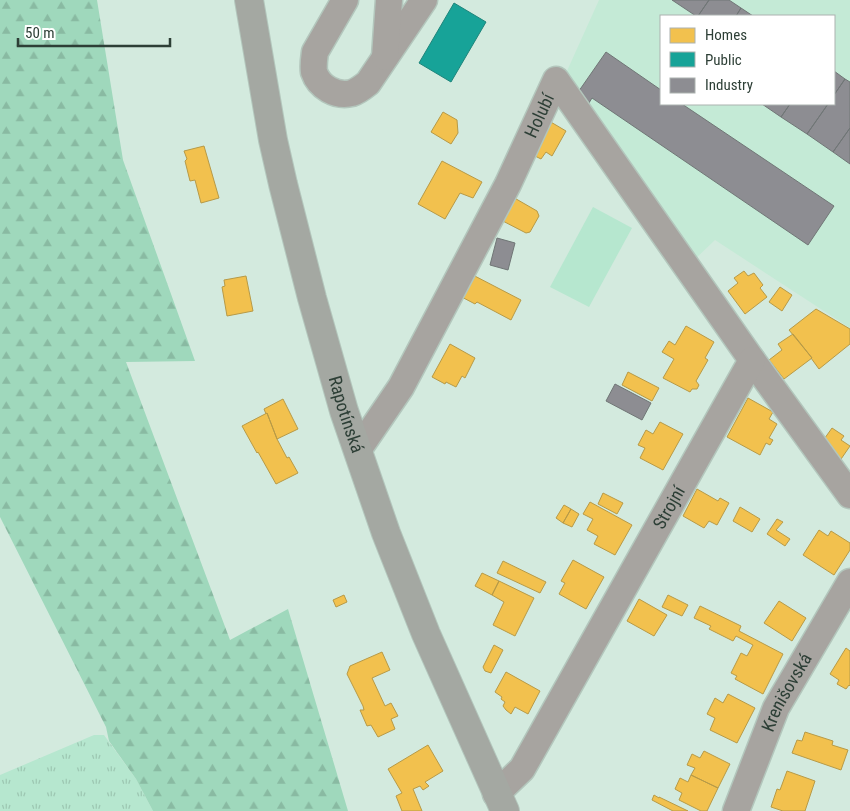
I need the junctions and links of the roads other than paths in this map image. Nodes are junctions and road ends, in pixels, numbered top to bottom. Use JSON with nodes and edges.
{"nodes":[{"id":1,"x":250,"y":0,"type":"edge"},
{"id":2,"x":345,"y":0,"type":"edge"},
{"id":3,"x":389,"y":0,"type":"edge"},
{"id":4,"x":424,"y":0,"type":"edge"},
{"id":5,"x":385,"y":58,"type":"junction"},
{"id":6,"x":752,"y":360,"type":"junction"},
{"id":7,"x":358,"y":450,"type":"junction"},
{"id":8,"x":850,"y":495,"type":"edge"},
{"id":9,"x":850,"y":582,"type":"edge"},
{"id":10,"x":500,"y":802,"type":"edge"},
{"id":11,"x":736,"y":811,"type":"edge"}],
"edges":[{"from":1,"to":7,"type":"main road","name":"Rapotínská"},
{"from":2,"to":5,"type":"street"},
{"from":3,"to":5,"type":"street"},
{"from":4,"to":5,"type":"street"},
{"from":6,"to":7,"type":"street","name":"Holubí"},
{"from":6,"to":8,"type":"street"},
{"from":6,"to":10,"type":"street","name":"Strojní"},
{"from":7,"to":10,"type":"main road","name":"Rapotínská"},
{"from":9,"to":11,"type":"street","name":"Krenišovská"}]}
